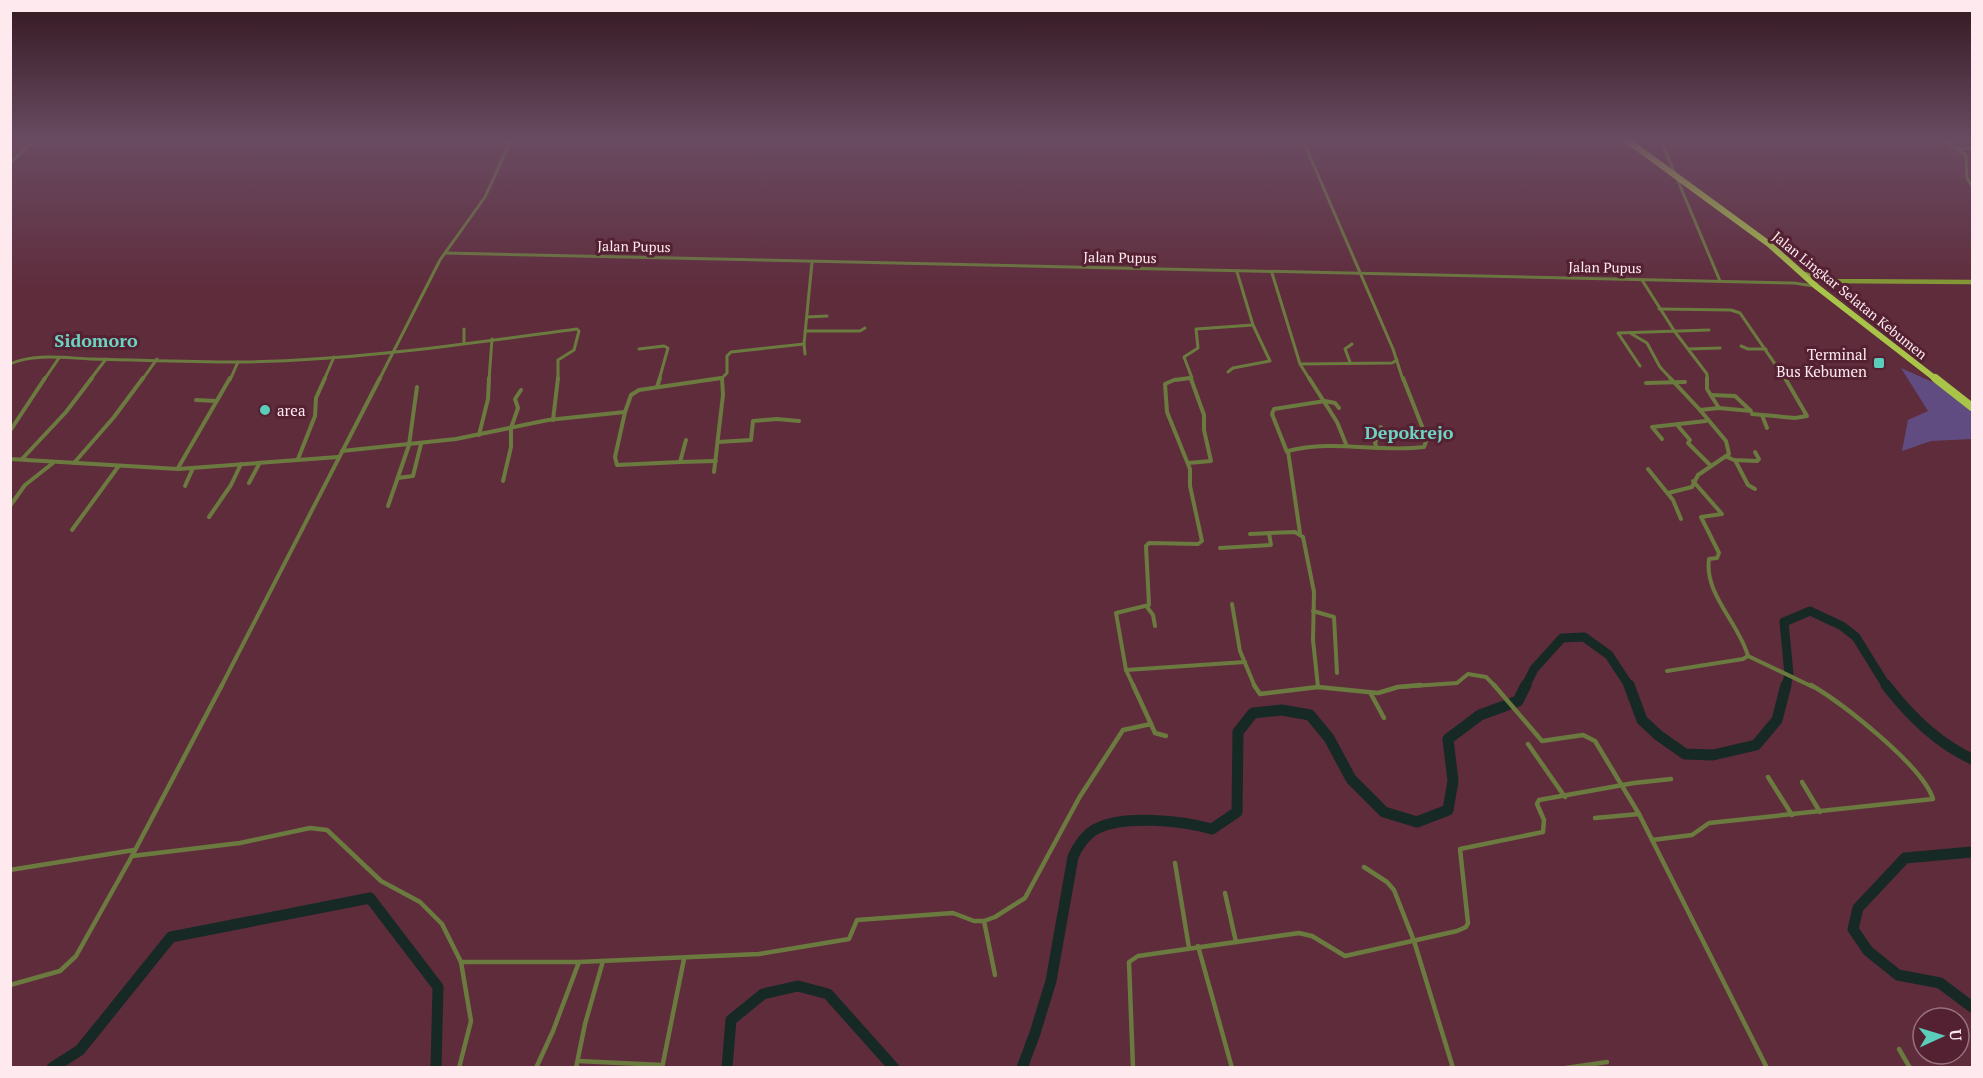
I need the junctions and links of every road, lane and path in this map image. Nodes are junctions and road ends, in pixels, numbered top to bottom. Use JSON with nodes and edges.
{"nodes":[{"id":1,"x":489,"y":188,"type":"edge"},
{"id":2,"x":1323,"y":188,"type":"edge"},
{"id":3,"x":1680,"y":188,"type":"edge"},
{"id":4,"x":1691,"y":188,"type":"edge"},
{"id":5,"x":445,"y":253,"type":"junction"},
{"id":6,"x":812,"y":262,"type":"junction"},
{"id":7,"x":1237,"y":272,"type":"junction"},
{"id":8,"x":1272,"y":273,"type":"junction"},
{"id":9,"x":1804,"y":274,"type":"junction"},
{"id":10,"x":1360,"y":275,"type":"junction"},
{"id":11,"x":1642,"y":280,"type":"junction"},
{"id":12,"x":1720,"y":282,"type":"junction"},
{"id":13,"x":1794,"y":283,"type":"junction"},
{"id":14,"x":1972,"y":284,"type":"edge"},
{"id":15,"x":1817,"y":287,"type":"junction"},
{"id":16,"x":1659,"y":309,"type":"junction"},
{"id":17,"x":827,"y":316,"type":"dead end"},
{"id":18,"x":807,"y":317,"type":"junction"},
{"id":19,"x":1253,"y":325,"type":"junction"},
{"id":20,"x":865,"y":328,"type":"dead end"},
{"id":21,"x":464,"y":329,"type":"dead end"},
{"id":22,"x":1709,"y":330,"type":"dead end"},
{"id":23,"x":806,"y":331,"type":"junction"},
{"id":24,"x":579,"y":332,"type":"joint"},
{"id":25,"x":1675,"y":332,"type":"junction"},
{"id":26,"x":1630,"y":333,"type":"junction"},
{"id":27,"x":492,"y":339,"type":"junction"},
{"id":28,"x":464,"y":342,"type":"junction"},
{"id":29,"x":804,"y":344,"type":"junction"},
{"id":30,"x":1352,"y":344,"type":"dead end"},
{"id":31,"x":1742,"y":346,"type":"dead end"},
{"id":32,"x":1720,"y":348,"type":"dead end"},
{"id":33,"x":639,"y":349,"type":"dead end"},
{"id":34,"x":1688,"y":349,"type":"junction"},
{"id":35,"x":1767,"y":349,"type":"junction"},
{"id":36,"x":393,"y":353,"type":"junction"},
{"id":37,"x":805,"y":354,"type":"dead end"},
{"id":38,"x":334,"y":357,"type":"junction"},
{"id":39,"x":59,"y":358,"type":"junction"},
{"id":40,"x":106,"y":358,"type":"junction"},
{"id":41,"x":157,"y":359,"type":"junction"},
{"id":42,"x":1397,"y":360,"type":"junction"},
{"id":43,"x":238,"y":362,"type":"junction"},
{"id":44,"x":1350,"y":362,"type":"junction"},
{"id":45,"x":10,"y":364,"type":"edge"},
{"id":46,"x":1300,"y":364,"type":"junction"},
{"id":47,"x":1640,"y":366,"type":"dead end"},
{"id":48,"x":1228,"y":372,"type":"dead end"},
{"id":49,"x":722,"y":378,"type":"junction"},
{"id":50,"x":1191,"y":379,"type":"junction"},
{"id":51,"x":1675,"y":382,"type":"junction"},
{"id":52,"x":1685,"y":382,"type":"dead end"},
{"id":53,"x":1646,"y":383,"type":"dead end"},
{"id":54,"x":417,"y":387,"type":"dead end"},
{"id":55,"x":657,"y":387,"type":"junction"},
{"id":56,"x":521,"y":390,"type":"dead end"},
{"id":57,"x":1711,"y":395,"type":"junction"},
{"id":58,"x":196,"y":400,"type":"dead end"},
{"id":59,"x":217,"y":401,"type":"junction"},
{"id":60,"x":1324,"y":401,"type":"junction"},
{"id":61,"x":1972,"y":406,"type":"edge"},
{"id":62,"x":1339,"y":408,"type":"dead end"},
{"id":63,"x":1719,"y":408,"type":"junction"},
{"id":64,"x":1700,"y":410,"type":"junction"},
{"id":65,"x":625,"y":412,"type":"junction"},
{"id":66,"x":1751,"y":413,"type":"junction"},
{"id":67,"x":1762,"y":415,"type":"junction"},
{"id":68,"x":553,"y":420,"type":"junction"},
{"id":69,"x":798,"y":421,"type":"dead end"},
{"id":70,"x":1707,"y":421,"type":"junction"},
{"id":71,"x":1678,"y":426,"type":"junction"},
{"id":72,"x":1381,"y":427,"type":"dead end"},
{"id":73,"x":511,"y":428,"type":"junction"},
{"id":74,"x":1767,"y":428,"type":"dead end"},
{"id":75,"x":10,"y":431,"type":"edge"},
{"id":76,"x":479,"y":435,"type":"junction"},
{"id":77,"x":1662,"y":439,"type":"dead end"},
{"id":78,"x":686,"y":440,"type":"dead end"},
{"id":79,"x":718,"y":442,"type":"junction"},
{"id":80,"x":421,"y":444,"type":"junction"},
{"id":81,"x":409,"y":445,"type":"junction"},
{"id":82,"x":1346,"y":445,"type":"junction"},
{"id":83,"x":1377,"y":449,"type":"junction"},
{"id":84,"x":342,"y":451,"type":"junction"},
{"id":85,"x":1755,"y":452,"type":"dead end"},
{"id":86,"x":1287,"y":453,"type":"junction"},
{"id":87,"x":338,"y":457,"type":"junction"},
{"id":88,"x":1727,"y":457,"type":"junction"},
{"id":89,"x":10,"y":459,"type":"edge"},
{"id":90,"x":298,"y":459,"type":"junction"},
{"id":91,"x":22,"y":460,"type":"junction"},
{"id":92,"x":1734,"y":460,"type":"junction"},
{"id":93,"x":716,"y":461,"type":"junction"},
{"id":94,"x":53,"y":462,"type":"junction"},
{"id":95,"x":681,"y":462,"type":"junction"},
{"id":96,"x":259,"y":463,"type":"junction"},
{"id":97,"x":1188,"y":463,"type":"junction"},
{"id":98,"x":73,"y":464,"type":"junction"},
{"id":99,"x":242,"y":464,"type":"junction"},
{"id":100,"x":1710,"y":465,"type":"junction"},
{"id":101,"x":118,"y":467,"type":"junction"},
{"id":102,"x":193,"y":468,"type":"junction"},
{"id":103,"x":178,"y":469,"type":"junction"},
{"id":104,"x":1648,"y":469,"type":"dead end"},
{"id":105,"x":714,"y":472,"type":"dead end"},
{"id":106,"x":398,"y":478,"type":"junction"},
{"id":107,"x":503,"y":481,"type":"dead end"},
{"id":108,"x":1693,"y":482,"type":"junction"},
{"id":109,"x":249,"y":483,"type":"dead end"},
{"id":110,"x":185,"y":486,"type":"dead end"},
{"id":111,"x":1755,"y":489,"type":"dead end"},
{"id":112,"x":1668,"y":493,"type":"junction"},
{"id":113,"x":10,"y":506,"type":"edge"},
{"id":114,"x":388,"y":506,"type":"dead end"},
{"id":115,"x":209,"y":518,"type":"dead end"},
{"id":116,"x":1681,"y":519,"type":"dead end"},
{"id":117,"x":72,"y":530,"type":"dead end"},
{"id":118,"x":1269,"y":533,"type":"junction"},
{"id":119,"x":1300,"y":533,"type":"junction"},
{"id":120,"x":1250,"y":534,"type":"dead end"},
{"id":121,"x":1220,"y":548,"type":"dead end"},
{"id":122,"x":1232,"y":604,"type":"dead end"},
{"id":123,"x":1147,"y":607,"type":"junction"},
{"id":124,"x":1313,"y":611,"type":"junction"},
{"id":125,"x":1155,"y":626,"type":"dead end"},
{"id":126,"x":1748,"y":656,"type":"junction"},
{"id":127,"x":1245,"y":662,"type":"junction"},
{"id":128,"x":1126,"y":670,"type":"junction"},
{"id":129,"x":1667,"y":671,"type":"dead end"},
{"id":130,"x":1337,"y":673,"type":"dead end"},
{"id":131,"x":1318,"y":687,"type":"junction"},
{"id":132,"x":1367,"y":693,"type":"junction"},
{"id":133,"x":1384,"y":718,"type":"dead end"},
{"id":134,"x":1151,"y":724,"type":"junction"},
{"id":135,"x":1166,"y":736,"type":"dead end"},
{"id":136,"x":1528,"y":744,"type":"dead end"},
{"id":137,"x":1768,"y":777,"type":"dead end"},
{"id":138,"x":1671,"y":779,"type":"dead end"},
{"id":139,"x":1802,"y":782,"type":"dead end"},
{"id":140,"x":1622,"y":786,"type":"junction"},
{"id":141,"x":1564,"y":797,"type":"junction"},
{"id":142,"x":1820,"y":813,"type":"junction"},
{"id":143,"x":1639,"y":814,"type":"junction"},
{"id":144,"x":1792,"y":815,"type":"junction"},
{"id":145,"x":1595,"y":818,"type":"dead end"},
{"id":146,"x":1652,"y":840,"type":"junction"},
{"id":147,"x":134,"y":852,"type":"junction"},
{"id":148,"x":1176,"y":863,"type":"dead end"},
{"id":149,"x":1364,"y":867,"type":"dead end"},
{"id":150,"x":10,"y":870,"type":"edge"},
{"id":151,"x":1225,"y":893,"type":"dead end"},
{"id":152,"x":984,"y":921,"type":"junction"},
{"id":153,"x":1414,"y":941,"type":"junction"},
{"id":154,"x":1236,"y":942,"type":"junction"},
{"id":155,"x":1198,"y":946,"type":"junction"},
{"id":156,"x":1189,"y":948,"type":"junction"},
{"id":157,"x":684,"y":959,"type":"junction"},
{"id":158,"x":604,"y":960,"type":"junction"},
{"id":159,"x":461,"y":962,"type":"junction"},
{"id":160,"x":579,"y":962,"type":"junction"},
{"id":161,"x":995,"y":975,"type":"dead end"},
{"id":162,"x":10,"y":985,"type":"edge"},
{"id":163,"x":1899,"y":1049,"type":"dead end"},
{"id":164,"x":1607,"y":1062,"type":"dead end"},
{"id":165,"x":577,"y":1064,"type":"edge"},
{"id":166,"x":662,"y":1066,"type":"edge"},
{"id":167,"x":1566,"y":1067,"type":"edge"},
{"id":168,"x":459,"y":1068,"type":"edge"},
{"id":169,"x":536,"y":1068,"type":"edge"},
{"id":170,"x":1133,"y":1068,"type":"edge"},
{"id":171,"x":1232,"y":1068,"type":"edge"},
{"id":172,"x":1453,"y":1068,"type":"edge"},
{"id":173,"x":1767,"y":1068,"type":"edge"},
{"id":174,"x":1910,"y":1068,"type":"edge"}],
"edges":[{"from":1,"to":5,"type":"street"},
{"from":2,"to":10,"type":"street"},
{"from":3,"to":12,"type":"street"},
{"from":4,"to":9,"type":"highway","name":"Jalan Lingkar Selatan Kebumen"},
{"from":5,"to":6,"type":"street","name":"Jalan Pupus"},
{"from":5,"to":36,"type":"street"},
{"from":6,"to":7,"type":"street","name":"Jalan Pupus"},
{"from":6,"to":18,"type":"street"},
{"from":7,"to":8,"type":"street","name":"Jalan Pupus"},
{"from":7,"to":19,"type":"street"},
{"from":8,"to":10,"type":"street","name":"Jalan Pupus"},
{"from":8,"to":46,"type":"street"},
{"from":9,"to":13,"type":"street"},
{"from":9,"to":14,"type":"street","name":"Jalan Pupus"},
{"from":9,"to":15,"type":"highway","name":"Jalan Lingkar Selatan Kebumen"},
{"from":10,"to":11,"type":"street","name":"Jalan Pupus"},
{"from":10,"to":42,"type":"street"},
{"from":11,"to":12,"type":"street","name":"Jalan Pupus"},
{"from":11,"to":16,"type":"street"},
{"from":12,"to":13,"type":"street","name":"Jalan Pupus"},
{"from":13,"to":15,"type":"street","name":"Jalan Pupus"},
{"from":14,"to":15,"type":"street","name":"Jalan Pupus"},
{"from":15,"to":61,"type":"highway","name":"Jalan Lingkar Selatan Kebumen"},
{"from":16,"to":25,"type":"street"},
{"from":16,"to":35,"type":"street"},
{"from":17,"to":18,"type":"street"},
{"from":18,"to":23,"type":"street"},
{"from":19,"to":48,"type":"street"},
{"from":19,"to":50,"type":"street"},
{"from":20,"to":23,"type":"street"},
{"from":21,"to":28,"type":"street"},
{"from":22,"to":25,"type":"street"},
{"from":23,"to":29,"type":"street"},
{"from":24,"to":27,"type":"street"},
{"from":24,"to":68,"type":"street"},
{"from":25,"to":26,"type":"street"},
{"from":25,"to":34,"type":"street"},
{"from":26,"to":47,"type":"street"},
{"from":26,"to":51,"type":"street"},
{"from":27,"to":28,"type":"street"},
{"from":27,"to":76,"type":"street"},
{"from":28,"to":36,"type":"street"},
{"from":29,"to":37,"type":"street"},
{"from":29,"to":49,"type":"street"},
{"from":30,"to":44,"type":"street"},
{"from":31,"to":35,"type":"street"},
{"from":32,"to":34,"type":"street"},
{"from":33,"to":55,"type":"street"},
{"from":34,"to":57,"type":"street"},
{"from":35,"to":67,"type":"street"},
{"from":36,"to":38,"type":"street"},
{"from":36,"to":84,"type":"street"},
{"from":38,"to":43,"type":"street"},
{"from":38,"to":90,"type":"street"},
{"from":39,"to":40,"type":"street"},
{"from":39,"to":45,"type":"street"},
{"from":39,"to":75,"type":"street"},
{"from":40,"to":41,"type":"street"},
{"from":40,"to":91,"type":"street"},
{"from":41,"to":43,"type":"street"},
{"from":41,"to":98,"type":"street"},
{"from":42,"to":44,"type":"street"},
{"from":42,"to":83,"type":"street"},
{"from":43,"to":59,"type":"street"},
{"from":44,"to":46,"type":"street"},
{"from":46,"to":60,"type":"street"},
{"from":49,"to":55,"type":"street"},
{"from":49,"to":79,"type":"street"},
{"from":50,"to":97,"type":"street"},
{"from":50,"to":97,"type":"street"},
{"from":51,"to":52,"type":"street"},
{"from":51,"to":53,"type":"street"},
{"from":51,"to":64,"type":"street"},
{"from":54,"to":81,"type":"street"},
{"from":55,"to":65,"type":"street"},
{"from":56,"to":73,"type":"street"},
{"from":57,"to":63,"type":"street"},
{"from":57,"to":66,"type":"street"},
{"from":58,"to":59,"type":"street"},
{"from":59,"to":103,"type":"street"},
{"from":60,"to":62,"type":"street"},
{"from":60,"to":82,"type":"street"},
{"from":60,"to":86,"type":"street"},
{"from":63,"to":64,"type":"street"},
{"from":63,"to":66,"type":"street"},
{"from":64,"to":70,"type":"street"},
{"from":65,"to":68,"type":"street"},
{"from":65,"to":95,"type":"street"},
{"from":66,"to":67,"type":"street"},
{"from":67,"to":74,"type":"street"},
{"from":68,"to":73,"type":"street"},
{"from":69,"to":79,"type":"street"},
{"from":70,"to":71,"type":"street"},
{"from":70,"to":88,"type":"street"},
{"from":71,"to":77,"type":"street"},
{"from":71,"to":100,"type":"street"},
{"from":72,"to":83,"type":"street"},
{"from":73,"to":76,"type":"street"},
{"from":73,"to":107,"type":"street"},
{"from":76,"to":80,"type":"street"},
{"from":78,"to":95,"type":"street"},
{"from":79,"to":93,"type":"street"},
{"from":80,"to":81,"type":"street"},
{"from":80,"to":106,"type":"street"},
{"from":81,"to":84,"type":"street"},
{"from":81,"to":106,"type":"street"},
{"from":82,"to":83,"type":"street"},
{"from":82,"to":86,"type":"street"},
{"from":84,"to":87,"type":"street"},
{"from":85,"to":92,"type":"street"},
{"from":86,"to":119,"type":"street"},
{"from":87,"to":90,"type":"street"},
{"from":87,"to":147,"type":"street"},
{"from":88,"to":92,"type":"street"},
{"from":88,"to":100,"type":"street"},
{"from":89,"to":91,"type":"street"},
{"from":90,"to":96,"type":"street"},
{"from":91,"to":94,"type":"street"},
{"from":92,"to":111,"type":"street"},
{"from":93,"to":95,"type":"street"},
{"from":93,"to":105,"type":"street"},
{"from":94,"to":98,"type":"street"},
{"from":94,"to":113,"type":"street"},
{"from":96,"to":99,"type":"street"},
{"from":96,"to":109,"type":"street"},
{"from":97,"to":123,"type":"street"},
{"from":98,"to":101,"type":"street"},
{"from":99,"to":102,"type":"street"},
{"from":99,"to":115,"type":"street"},
{"from":100,"to":108,"type":"street"},
{"from":101,"to":103,"type":"street"},
{"from":101,"to":117,"type":"street"},
{"from":102,"to":103,"type":"street"},
{"from":102,"to":110,"type":"street"},
{"from":104,"to":112,"type":"street"},
{"from":106,"to":114,"type":"street"},
{"from":108,"to":112,"type":"street"},
{"from":108,"to":126,"type":"street"},
{"from":112,"to":116,"type":"street"},
{"from":118,"to":119,"type":"street"},
{"from":118,"to":120,"type":"street"},
{"from":118,"to":121,"type":"street"},
{"from":119,"to":124,"type":"street"},
{"from":122,"to":127,"type":"street"},
{"from":123,"to":125,"type":"street"},
{"from":123,"to":128,"type":"street"},
{"from":124,"to":130,"type":"street"},
{"from":124,"to":131,"type":"street"},
{"from":126,"to":129,"type":"street"},
{"from":126,"to":142,"type":"street"},
{"from":127,"to":128,"type":"street"},
{"from":127,"to":131,"type":"street"},
{"from":128,"to":134,"type":"street"},
{"from":131,"to":132,"type":"street"},
{"from":132,"to":133,"type":"street"},
{"from":132,"to":140,"type":"street"},
{"from":134,"to":135,"type":"street"},
{"from":134,"to":152,"type":"street"},
{"from":136,"to":141,"type":"street"},
{"from":137,"to":144,"type":"street"},
{"from":138,"to":140,"type":"street"},
{"from":139,"to":142,"type":"street"},
{"from":140,"to":141,"type":"street"},
{"from":140,"to":143,"type":"street"},
{"from":141,"to":153,"type":"street"},
{"from":142,"to":144,"type":"street"},
{"from":143,"to":145,"type":"street"},
{"from":143,"to":146,"type":"street"},
{"from":144,"to":146,"type":"street"},
{"from":146,"to":173,"type":"street"},
{"from":147,"to":150,"type":"street"},
{"from":147,"to":159,"type":"street"},
{"from":147,"to":162,"type":"street"},
{"from":148,"to":156,"type":"street"},
{"from":149,"to":153,"type":"street"},
{"from":151,"to":154,"type":"street"},
{"from":152,"to":157,"type":"street"},
{"from":152,"to":161,"type":"street"},
{"from":153,"to":154,"type":"street"},
{"from":153,"to":172,"type":"street"},
{"from":154,"to":155,"type":"street"},
{"from":155,"to":156,"type":"street"},
{"from":155,"to":171,"type":"street"},
{"from":156,"to":170,"type":"street"},
{"from":157,"to":158,"type":"street"},
{"from":157,"to":166,"type":"street"},
{"from":158,"to":160,"type":"street"},
{"from":158,"to":165,"type":"street"},
{"from":159,"to":160,"type":"street"},
{"from":159,"to":168,"type":"street"},
{"from":160,"to":169,"type":"street"},
{"from":163,"to":174,"type":"street"},
{"from":164,"to":167,"type":"street"},
{"from":165,"to":166,"type":"street"}]}
